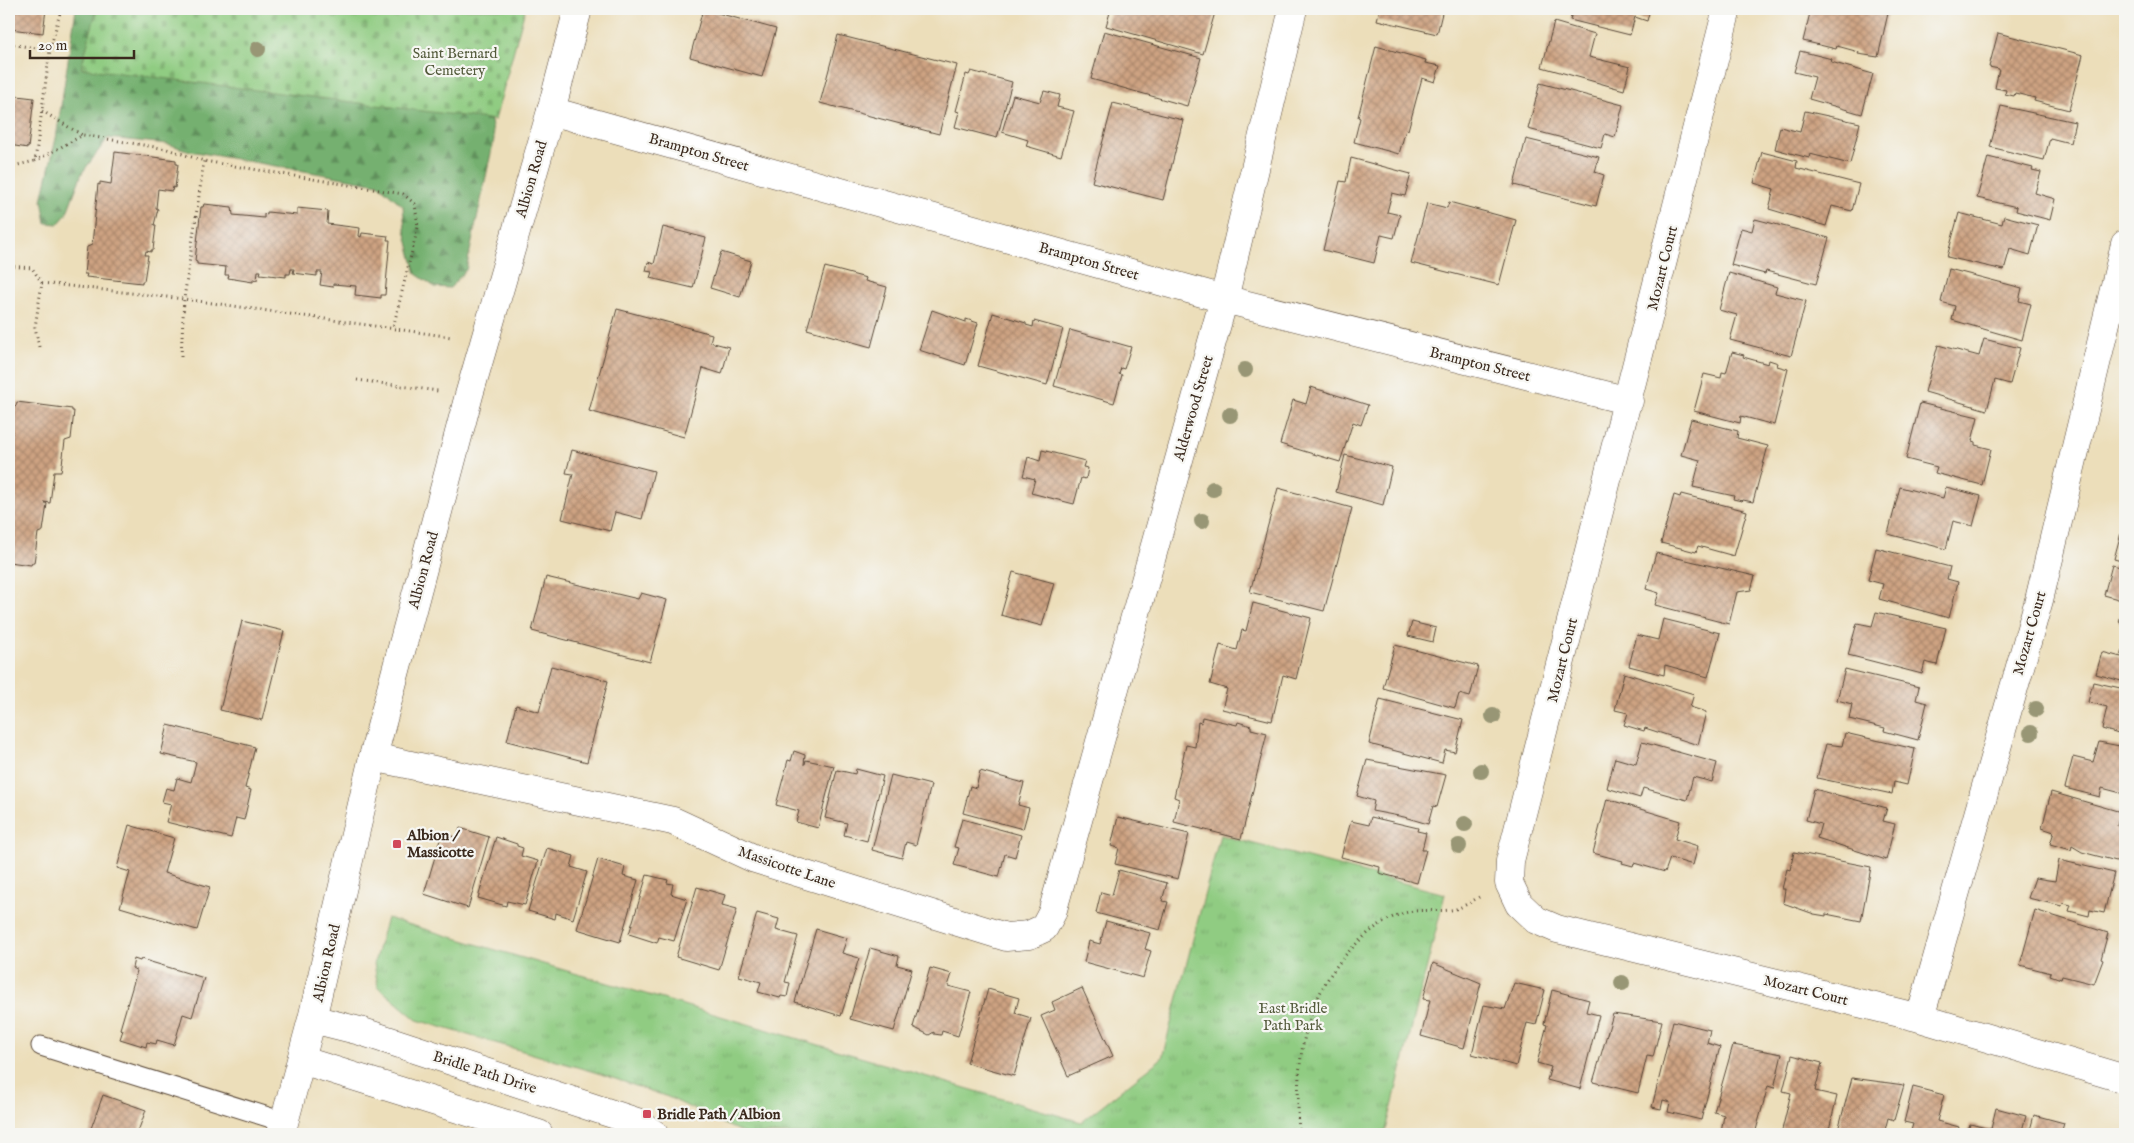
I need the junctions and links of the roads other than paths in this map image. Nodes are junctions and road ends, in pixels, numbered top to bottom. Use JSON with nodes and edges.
{"nodes":[{"id":1,"x":578,"y":9,"type":"edge"},
{"id":2,"x":1293,"y":9,"type":"edge"},
{"id":3,"x":1727,"y":9,"type":"edge"},
{"id":4,"x":551,"y":111,"type":"junction"},
{"id":5,"x":2125,"y":244,"type":"edge"},
{"id":6,"x":1224,"y":299,"type":"junction"},
{"id":7,"x":1629,"y":402,"type":"junction"},
{"id":8,"x":374,"y":757,"type":"junction"},
{"id":9,"x":1082,"y":804,"type":"joint"},
{"id":10,"x":1920,"y":1018,"type":"junction"},
{"id":11,"x":312,"y":1019,"type":"junction"},
{"id":12,"x":41,"y":1046,"type":"dead end"},
{"id":13,"x":301,"y":1060,"type":"junction"},
{"id":14,"x":2125,"y":1080,"type":"edge"},
{"id":15,"x":282,"y":1128,"type":"edge"},
{"id":16,"x":539,"y":1134,"type":"edge"},
{"id":17,"x":654,"y":1134,"type":"edge"}],
"edges":[{"from":1,"to":4,"type":"street","name":"Albion Road"},
{"from":2,"to":6,"type":"street","name":"Alderwood Street"},
{"from":3,"to":7,"type":"street","name":"Mozart Court"},
{"from":4,"to":6,"type":"street","name":"Brampton Street"},
{"from":4,"to":8,"type":"street","name":"Albion Road"},
{"from":5,"to":10,"type":"street","name":"Mozart Court"},
{"from":6,"to":7,"type":"street","name":"Brampton Street"},
{"from":6,"to":9,"type":"street","name":"Alderwood Street"},
{"from":7,"to":10,"type":"street","name":"Mozart Court"},
{"from":8,"to":9,"type":"street","name":"Massicotte Lane"},
{"from":8,"to":11,"type":"street","name":"Albion Road"},
{"from":10,"to":14,"type":"street","name":"Mozart Court"},
{"from":11,"to":13,"type":"street","name":"Albion Road"},
{"from":11,"to":17,"type":"street","name":"Bridle Path Drive"},
{"from":12,"to":15,"type":"lane"},
{"from":13,"to":15,"type":"street","name":"Albion Road"},
{"from":13,"to":16,"type":"street"}]}
